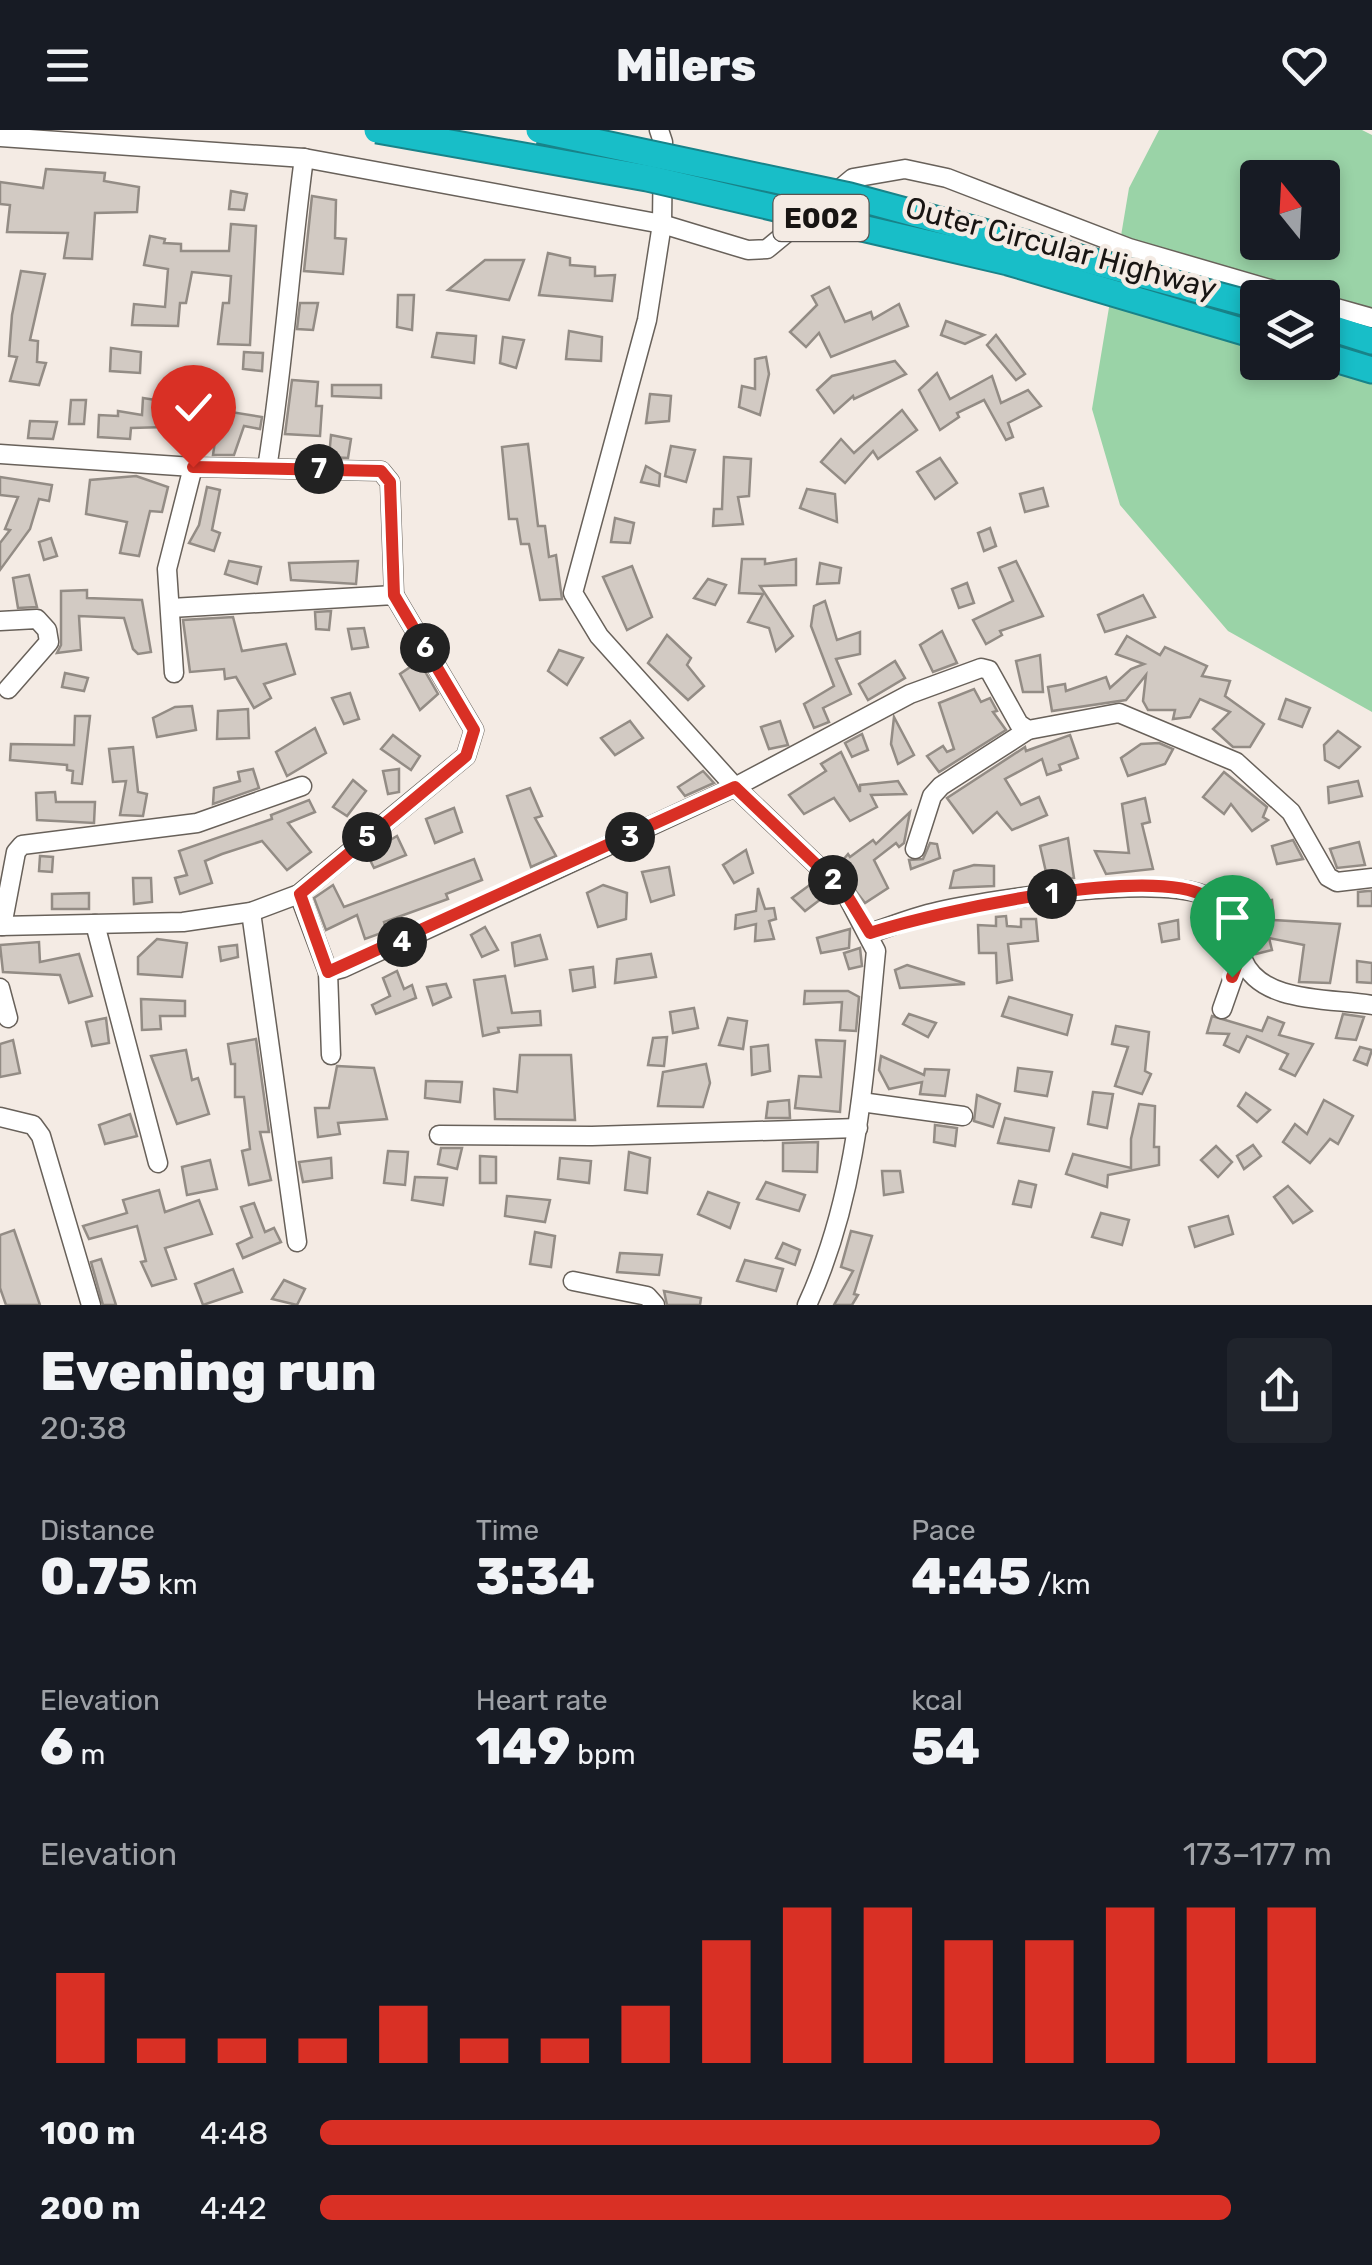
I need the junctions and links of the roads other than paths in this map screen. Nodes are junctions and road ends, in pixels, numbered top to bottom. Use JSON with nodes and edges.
{"nodes":[{"id":1,"x":377,"y":130,"type":"edge"},
{"id":2,"x":539,"y":130,"type":"edge"},
{"id":3,"x":659,"y":130,"type":"edge"},
{"id":4,"x":0,"y":138,"type":"edge"},
{"id":5,"x":304,"y":158,"type":"junction"},
{"id":6,"x":662,"y":224,"type":"junction"},
{"id":7,"x":1240,"y":280,"type":"edge"},
{"id":8,"x":1240,"y":301,"type":"edge"},
{"id":9,"x":1340,"y":309,"type":"edge"},
{"id":10,"x":1372,"y":318,"type":"edge"},
{"id":11,"x":1340,"y":330,"type":"edge"},
{"id":12,"x":1240,"y":331,"type":"edge"},
{"id":13,"x":1372,"y":340,"type":"edge"},
{"id":14,"x":1340,"y":360,"type":"edge"},
{"id":15,"x":1372,"y":370,"type":"edge"},
{"id":16,"x":0,"y":454,"type":"edge"},
{"id":17,"x":193,"y":467,"type":"junction"},
{"id":18,"x":267,"y":468,"type":"junction"},
{"id":19,"x":394,"y":595,"type":"junction"},
{"id":20,"x":172,"y":608,"type":"junction"},
{"id":21,"x":0,"y":621,"type":"edge"},
{"id":22,"x":174,"y":673,"type":"dead end"},
{"id":23,"x":8,"y":690,"type":"dead end"},
{"id":24,"x":1028,"y":730,"type":"junction"},
{"id":25,"x":302,"y":786,"type":"dead end"},
{"id":26,"x":735,"y":787,"type":"junction"},
{"id":27,"x":915,"y":849,"type":"dead end"},
{"id":28,"x":1372,"y":878,"type":"edge"},
{"id":29,"x":300,"y":894,"type":"junction"},
{"id":30,"x":251,"y":912,"type":"junction"},
{"id":31,"x":95,"y":924,"type":"junction"},
{"id":32,"x":1,"y":926,"type":"edge"},
{"id":33,"x":870,"y":933,"type":"junction"},
{"id":34,"x":1241,"y":954,"type":"junction"},
{"id":35,"x":328,"y":972,"type":"junction"},
{"id":36,"x":0,"y":988,"type":"edge"},
{"id":37,"x":1372,"y":1005,"type":"edge"},
{"id":38,"x":1222,"y":1009,"type":"dead end"},
{"id":39,"x":8,"y":1018,"type":"dead end"},
{"id":40,"x":331,"y":1054,"type":"dead end"},
{"id":41,"x":861,"y":1102,"type":"junction"},
{"id":42,"x":962,"y":1116,"type":"dead end"},
{"id":43,"x":0,"y":1117,"type":"edge"},
{"id":44,"x":858,"y":1128,"type":"junction"},
{"id":45,"x":440,"y":1135,"type":"dead end"},
{"id":46,"x":158,"y":1163,"type":"dead end"},
{"id":47,"x":297,"y":1242,"type":"dead end"},
{"id":48,"x":574,"y":1281,"type":"dead end"},
{"id":49,"x":91,"y":1305,"type":"edge"},
{"id":50,"x":655,"y":1305,"type":"edge"},
{"id":51,"x":807,"y":1305,"type":"edge"}],
"edges":[{"from":1,"to":12,"type":"highway","name":"Outer Circular Highway","number":"E002","bridge":true},
{"from":2,"to":8,"type":"highway","name":"Outer Circular Highway","number":"E002","bridge":true},
{"from":3,"to":6,"type":"street"},
{"from":4,"to":5,"type":"street"},
{"from":5,"to":6,"type":"street"},
{"from":5,"to":18,"type":"street"},
{"from":6,"to":7,"type":"street"},
{"from":6,"to":26,"type":"street"},
{"from":9,"to":10,"type":"street"},
{"from":11,"to":13,"type":"highway"},
{"from":14,"to":15,"type":"highway"},
{"from":16,"to":17,"type":"street"},
{"from":17,"to":18,"type":"street"},
{"from":17,"to":20,"type":"street"},
{"from":18,"to":19,"type":"street"},
{"from":19,"to":20,"type":"street"},
{"from":19,"to":29,"type":"street"},
{"from":20,"to":22,"type":"street"},
{"from":21,"to":23,"type":"street"},
{"from":24,"to":26,"type":"street"},
{"from":24,"to":27,"type":"street"},
{"from":24,"to":28,"type":"street"},
{"from":25,"to":32,"type":"street"},
{"from":26,"to":33,"type":"street"},
{"from":26,"to":35,"type":"street"},
{"from":29,"to":30,"type":"street"},
{"from":29,"to":35,"type":"street"},
{"from":30,"to":31,"type":"street"},
{"from":30,"to":47,"type":"street"},
{"from":31,"to":32,"type":"street"},
{"from":31,"to":46,"type":"street"},
{"from":33,"to":34,"type":"street"},
{"from":33,"to":41,"type":"street"},
{"from":34,"to":37,"type":"street"},
{"from":34,"to":38,"type":"street"},
{"from":35,"to":40,"type":"street"},
{"from":36,"to":39,"type":"street"},
{"from":41,"to":42,"type":"street"},
{"from":41,"to":44,"type":"street"},
{"from":43,"to":49,"type":"street"},
{"from":44,"to":45,"type":"street"},
{"from":44,"to":51,"type":"street"},
{"from":48,"to":50,"type":"street"}]}
